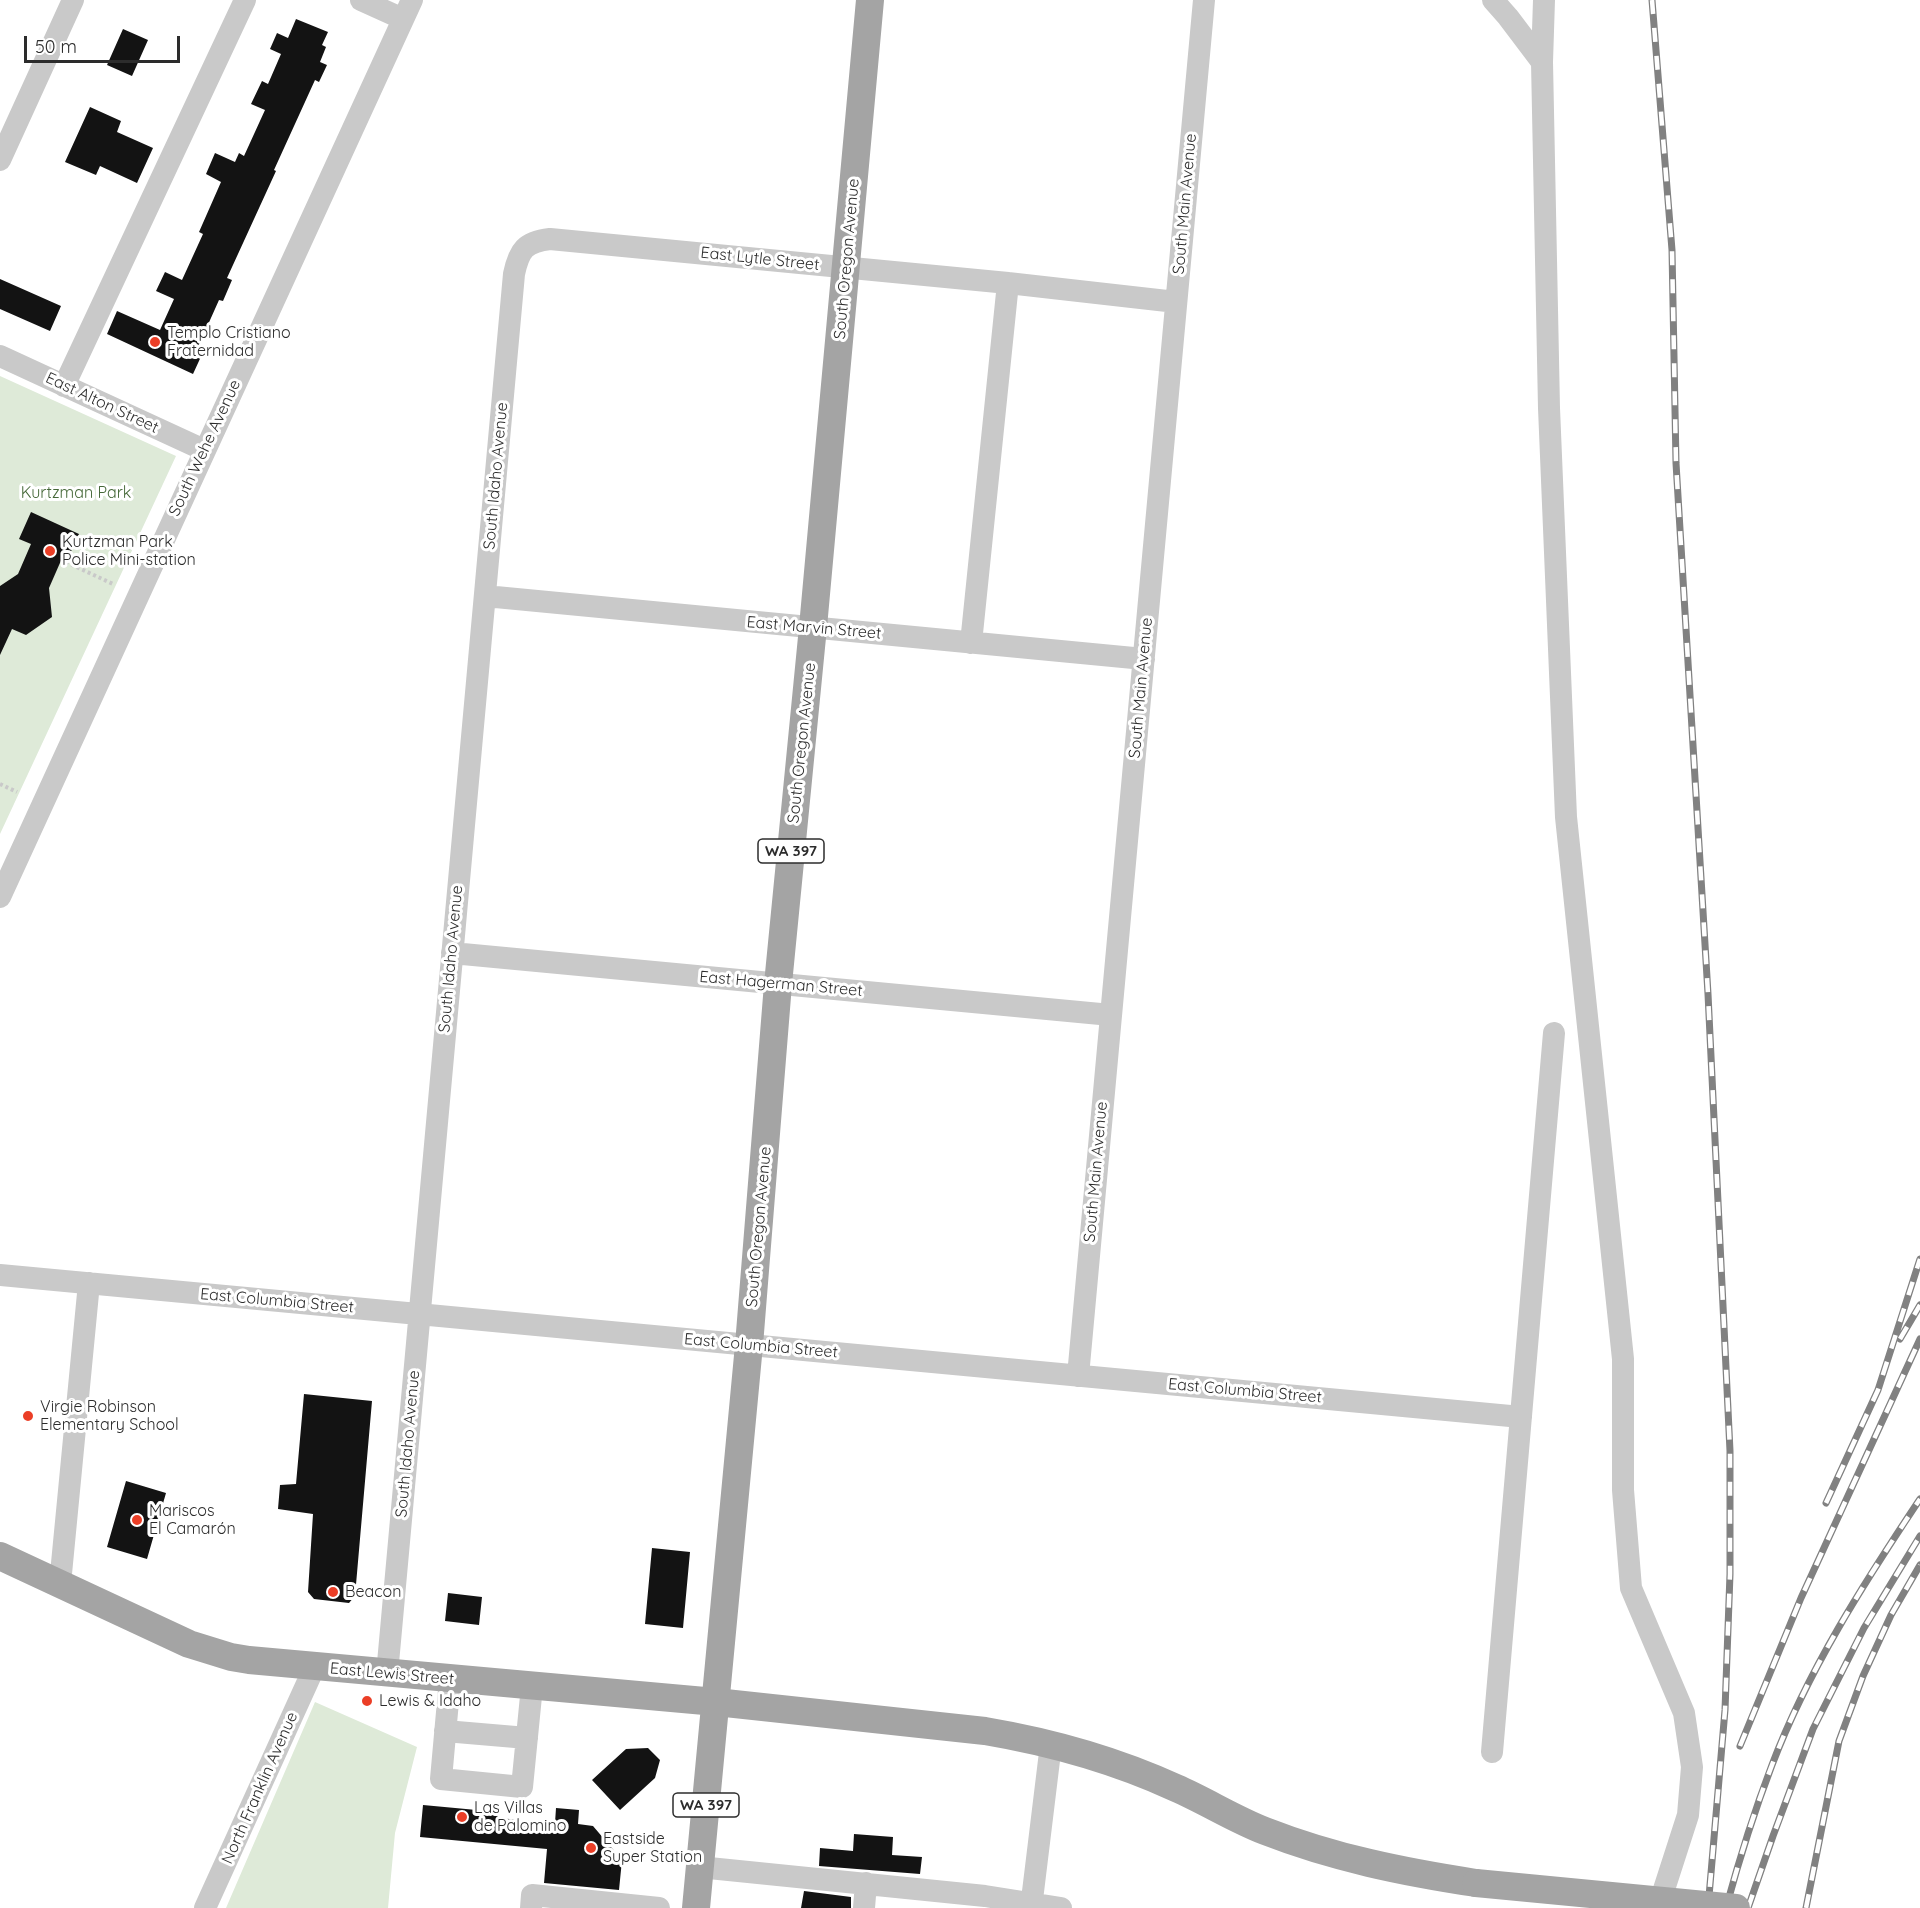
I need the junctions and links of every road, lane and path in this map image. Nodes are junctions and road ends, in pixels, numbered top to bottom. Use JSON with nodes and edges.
{"nodes":[{"id":1,"x":73,"y":0,"type":"edge"},
{"id":2,"x":245,"y":0,"type":"edge"},
{"id":3,"x":361,"y":0,"type":"edge"},
{"id":4,"x":870,"y":0,"type":"edge"},
{"id":5,"x":1204,"y":0,"type":"edge"},
{"id":6,"x":1493,"y":0,"type":"edge"},
{"id":7,"x":1544,"y":0,"type":"edge"},
{"id":8,"x":407,"y":10,"type":"edge"},
{"id":9,"x":1542,"y":62,"type":"junction"},
{"id":10,"x":0,"y":160,"type":"edge"},
{"id":11,"x":524,"y":247,"type":"joint"},
{"id":12,"x":846,"y":268,"type":"junction"},
{"id":13,"x":1008,"y":283,"type":"junction"},
{"id":14,"x":1176,"y":302,"type":"junction"},
{"id":15,"x":0,"y":356,"type":"edge"},
{"id":16,"x":64,"y":386,"type":"junction"},
{"id":17,"x":204,"y":450,"type":"junction"},
{"id":18,"x":66,"y":562,"type":"dead end"},
{"id":19,"x":113,"y":584,"type":"dead end"},
{"id":20,"x":485,"y":596,"type":"junction"},
{"id":21,"x":813,"y":627,"type":"junction"},
{"id":22,"x":971,"y":642,"type":"junction"},
{"id":23,"x":1144,"y":659,"type":"junction"},
{"id":24,"x":0,"y":784,"type":"edge"},
{"id":25,"x":17,"y":792,"type":"dead end"},
{"id":26,"x":0,"y":897,"type":"edge"},
{"id":27,"x":452,"y":953,"type":"junction"},
{"id":28,"x":778,"y":984,"type":"junction"},
{"id":29,"x":1111,"y":1015,"type":"junction"},
{"id":30,"x":1554,"y":1033,"type":"dead end"},
{"id":31,"x":0,"y":1275,"type":"edge"},
{"id":32,"x":89,"y":1283,"type":"junction"},
{"id":33,"x":419,"y":1314,"type":"junction"},
{"id":34,"x":749,"y":1345,"type":"junction"},
{"id":35,"x":1078,"y":1376,"type":"junction"},
{"id":36,"x":1521,"y":1417,"type":"junction"},
{"id":37,"x":0,"y":1556,"type":"edge"},
{"id":38,"x":60,"y":1584,"type":"junction"},
{"id":39,"x":314,"y":1668,"type":"junction"},
{"id":40,"x":387,"y":1674,"type":"junction"},
{"id":41,"x":450,"y":1679,"type":"junction"},
{"id":42,"x":532,"y":1686,"type":"junction"},
{"id":43,"x":716,"y":1702,"type":"junction"},
{"id":44,"x":445,"y":1731,"type":"junction"},
{"id":45,"x":527,"y":1738,"type":"junction"},
{"id":46,"x":1051,"y":1744,"type":"junction"},
{"id":47,"x":1492,"y":1752,"type":"dead end"},
{"id":48,"x":699,"y":1867,"type":"junction"},
{"id":49,"x":866,"y":1883,"type":"junction"},
{"id":50,"x":1032,"y":1906,"type":"edge"},
{"id":51,"x":206,"y":1908,"type":"edge"},
{"id":52,"x":531,"y":1908,"type":"edge"},
{"id":53,"x":658,"y":1908,"type":"edge"},
{"id":54,"x":696,"y":1908,"type":"edge"},
{"id":55,"x":864,"y":1908,"type":"edge"},
{"id":56,"x":1061,"y":1908,"type":"edge"},
{"id":57,"x":1658,"y":1908,"type":"edge"},
{"id":58,"x":1736,"y":1908,"type":"edge"}],
"edges":[{"from":1,"to":10,"type":"street"},
{"from":2,"to":16,"type":"street"},
{"from":3,"to":8,"type":"street"},
{"from":4,"to":12,"type":"main road","name":"South Oregon Avenue","number":"WA 397"},
{"from":5,"to":14,"type":"street","name":"South Main Avenue"},
{"from":6,"to":9,"type":"street"},
{"from":7,"to":9,"type":"street"},
{"from":8,"to":17,"type":"street","name":"South Wehe Avenue"},
{"from":9,"to":57,"type":"street"},
{"from":11,"to":12,"type":"street","name":"East Lytle Street"},
{"from":11,"to":20,"type":"street","name":"South Idaho Avenue"},
{"from":12,"to":13,"type":"street","name":"East Lytle Street"},
{"from":12,"to":21,"type":"main road","name":"South Oregon Avenue","number":"WA 397"},
{"from":13,"to":14,"type":"street","name":"East Lytle Street"},
{"from":13,"to":22,"type":"street"},
{"from":14,"to":23,"type":"street","name":"South Main Avenue"},
{"from":15,"to":16,"type":"street","name":"East Alton Street"},
{"from":16,"to":17,"type":"street","name":"East Alton Street"},
{"from":17,"to":26,"type":"street","name":"South Wehe Avenue"},
{"from":18,"to":19,"type":"path"},
{"from":20,"to":21,"type":"street","name":"East Marvin Street"},
{"from":20,"to":27,"type":"street","name":"South Idaho Avenue"},
{"from":21,"to":22,"type":"street","name":"East Marvin Street"},
{"from":21,"to":28,"type":"main road","name":"South Oregon Avenue","number":"WA 397"},
{"from":22,"to":23,"type":"street","name":"East Marvin Street"},
{"from":23,"to":29,"type":"street","name":"South Main Avenue"},
{"from":24,"to":25,"type":"path"},
{"from":27,"to":28,"type":"street","name":"East Hagerman Street"},
{"from":27,"to":33,"type":"street","name":"South Idaho Avenue"},
{"from":28,"to":29,"type":"street","name":"East Hagerman Street"},
{"from":28,"to":34,"type":"main road","name":"South Oregon Avenue","number":"WA 397"},
{"from":29,"to":35,"type":"street","name":"South Main Avenue"},
{"from":30,"to":36,"type":"street"},
{"from":31,"to":32,"type":"street","name":"East Columbia Street"},
{"from":32,"to":33,"type":"street","name":"East Columbia Street"},
{"from":32,"to":38,"type":"street"},
{"from":33,"to":34,"type":"street","name":"East Columbia Street"},
{"from":33,"to":40,"type":"street","name":"South Idaho Avenue"},
{"from":34,"to":35,"type":"street","name":"East Columbia Street"},
{"from":34,"to":43,"type":"main road","name":"South Oregon Avenue","number":"WA 397"},
{"from":35,"to":36,"type":"street","name":"East Columbia Street"},
{"from":36,"to":47,"type":"street"},
{"from":37,"to":38,"type":"main road","name":"East Lewis Street"},
{"from":38,"to":39,"type":"main road","name":"East Lewis Street"},
{"from":39,"to":40,"type":"main road","name":"East Lewis Street"},
{"from":39,"to":51,"type":"street","name":"North Franklin Avenue"},
{"from":40,"to":41,"type":"main road","name":"East Lewis Street"},
{"from":41,"to":42,"type":"main road","name":"East Lewis Street"},
{"from":41,"to":44,"type":"street"},
{"from":42,"to":43,"type":"main road","name":"East Lewis Street"},
{"from":42,"to":45,"type":"street"},
{"from":43,"to":46,"type":"main road","name":"East Lewis Street"},
{"from":43,"to":48,"type":"main road","number":"WA 397"},
{"from":44,"to":45,"type":"street"},
{"from":44,"to":45,"type":"street"},
{"from":46,"to":50,"type":"street"},
{"from":46,"to":58,"type":"main road","name":"East Lewis Street","bridge":true},
{"from":48,"to":49,"type":"street"},
{"from":48,"to":54,"type":"main road","number":"WA 397"},
{"from":49,"to":50,"type":"street"},
{"from":49,"to":55,"type":"street"},
{"from":50,"to":56,"type":"street"},
{"from":52,"to":53,"type":"street"}]}
